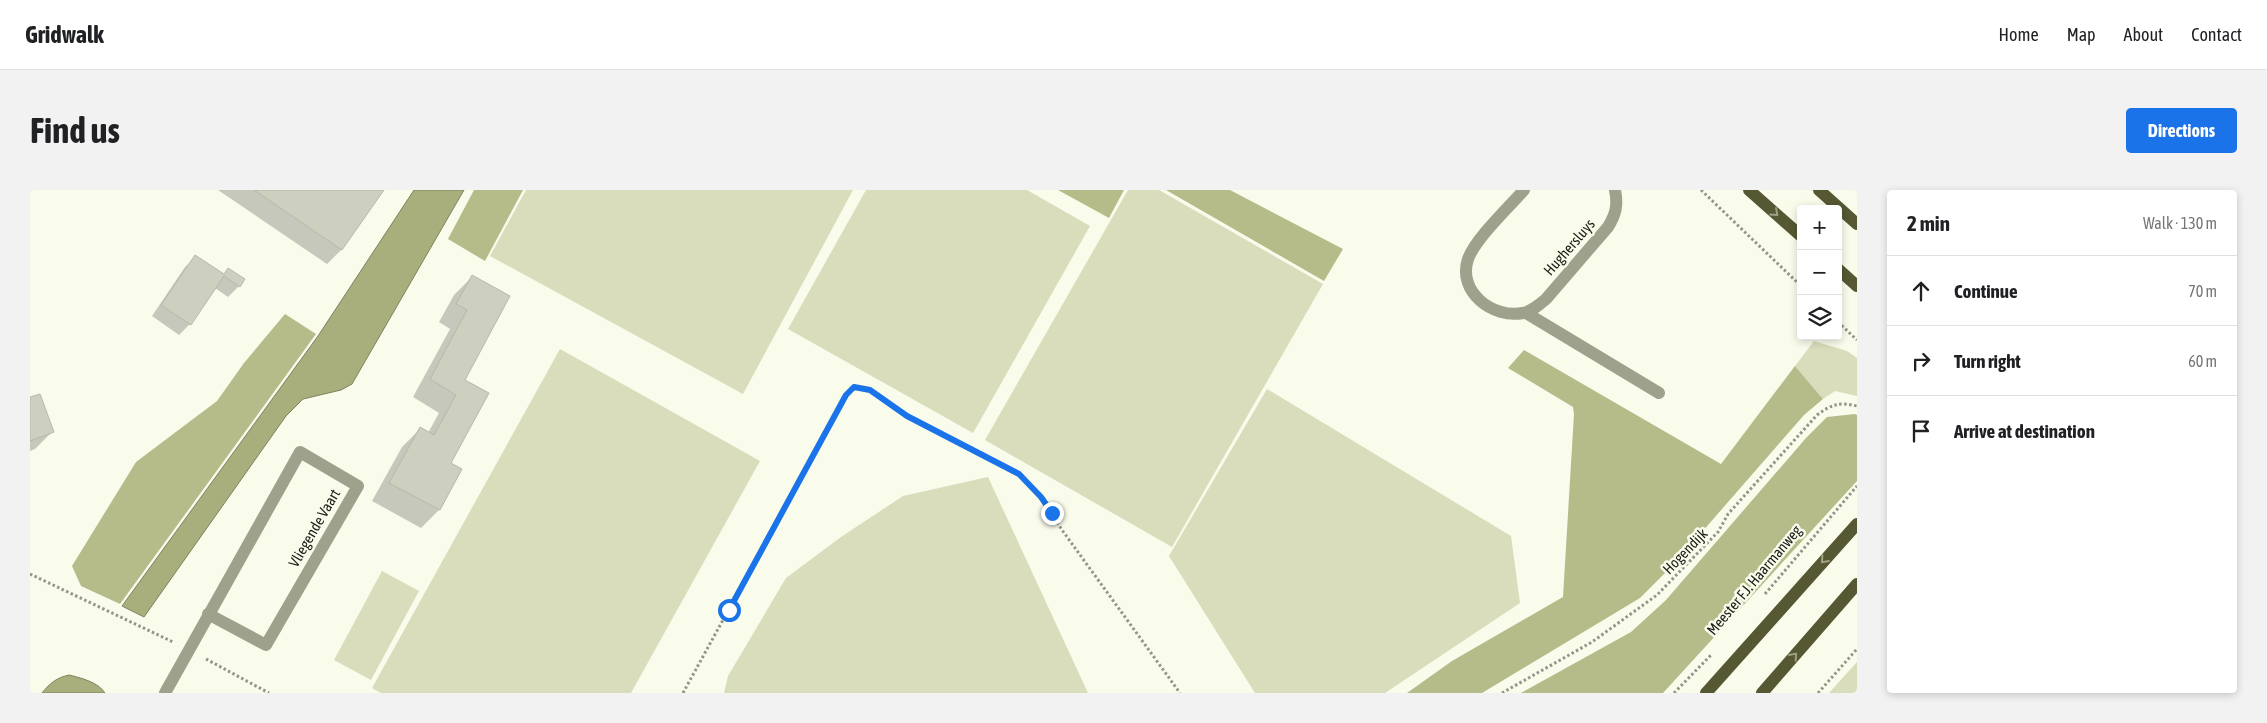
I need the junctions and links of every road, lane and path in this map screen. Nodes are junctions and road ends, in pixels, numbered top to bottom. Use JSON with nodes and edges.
{"nodes":[{"id":1,"x":1524,"y":190,"type":"edge"},
{"id":2,"x":1616,"y":190,"type":"edge"},
{"id":3,"x":1701,"y":190,"type":"edge"},
{"id":4,"x":1749,"y":190,"type":"edge"},
{"id":5,"x":1819,"y":190,"type":"edge"},
{"id":6,"x":1857,"y":224,"type":"edge"},
{"id":7,"x":1797,"y":232,"type":"edge"},
{"id":8,"x":1842,"y":273,"type":"edge"},
{"id":9,"x":1797,"y":282,"type":"edge"},
{"id":10,"x":1857,"y":286,"type":"edge"},
{"id":11,"x":1526,"y":312,"type":"junction"},
{"id":12,"x":1842,"y":326,"type":"edge"},
{"id":13,"x":1857,"y":340,"type":"edge"},
{"id":14,"x":1659,"y":393,"type":"dead end"},
{"id":15,"x":1857,"y":406,"type":"edge"},
{"id":16,"x":1857,"y":486,"type":"edge"},
{"id":17,"x":1857,"y":524,"type":"edge"},
{"id":18,"x":30,"y":574,"type":"edge"},
{"id":19,"x":1857,"y":584,"type":"edge"},
{"id":20,"x":1762,"y":598,"type":"dead end"},
{"id":21,"x":208,"y":614,"type":"junction"},
{"id":22,"x":1718,"y":648,"type":"dead end"},
{"id":23,"x":1857,"y":649,"type":"edge"},
{"id":24,"x":189,"y":650,"type":"junction"},
{"id":25,"x":165,"y":693,"type":"edge"},
{"id":26,"x":269,"y":693,"type":"edge"},
{"id":27,"x":683,"y":693,"type":"edge"},
{"id":28,"x":1180,"y":693,"type":"edge"},
{"id":29,"x":1502,"y":693,"type":"edge"},
{"id":30,"x":1674,"y":693,"type":"edge"},
{"id":31,"x":1706,"y":693,"type":"edge"},
{"id":32,"x":1762,"y":693,"type":"edge"},
{"id":33,"x":1818,"y":693,"type":"edge"}],
"edges":[{"from":1,"to":11,"type":"street"},
{"from":2,"to":11,"type":"street","name":"Hughersluys"},
{"from":3,"to":9,"type":"path"},
{"from":4,"to":7,"type":"main road","one_way":true},
{"from":5,"to":6,"type":"main road"},
{"from":8,"to":10,"type":"main road"},
{"from":11,"to":14,"type":"street"},
{"from":12,"to":13,"type":"path"},
{"from":15,"to":29,"type":"path","name":"Hogendijk"},
{"from":16,"to":20,"type":"path","name":"Meester F.J. Haarmanweg"},
{"from":17,"to":31,"type":"main road","one_way":true},
{"from":18,"to":24,"type":"path"},
{"from":32,"to":19,"type":"main road","one_way":true},
{"from":21,"to":21,"type":"street","name":"Vliegende Vaart"},
{"from":21,"to":24,"type":"street","name":"Vliegende Vaart"},
{"from":22,"to":30,"type":"path","name":"Meester F.J. Haarmanweg"},
{"from":23,"to":33,"type":"path"},
{"from":24,"to":25,"type":"street","name":"Vliegende Vaart"},
{"from":24,"to":26,"type":"path"},
{"from":27,"to":28,"type":"path"}]}
